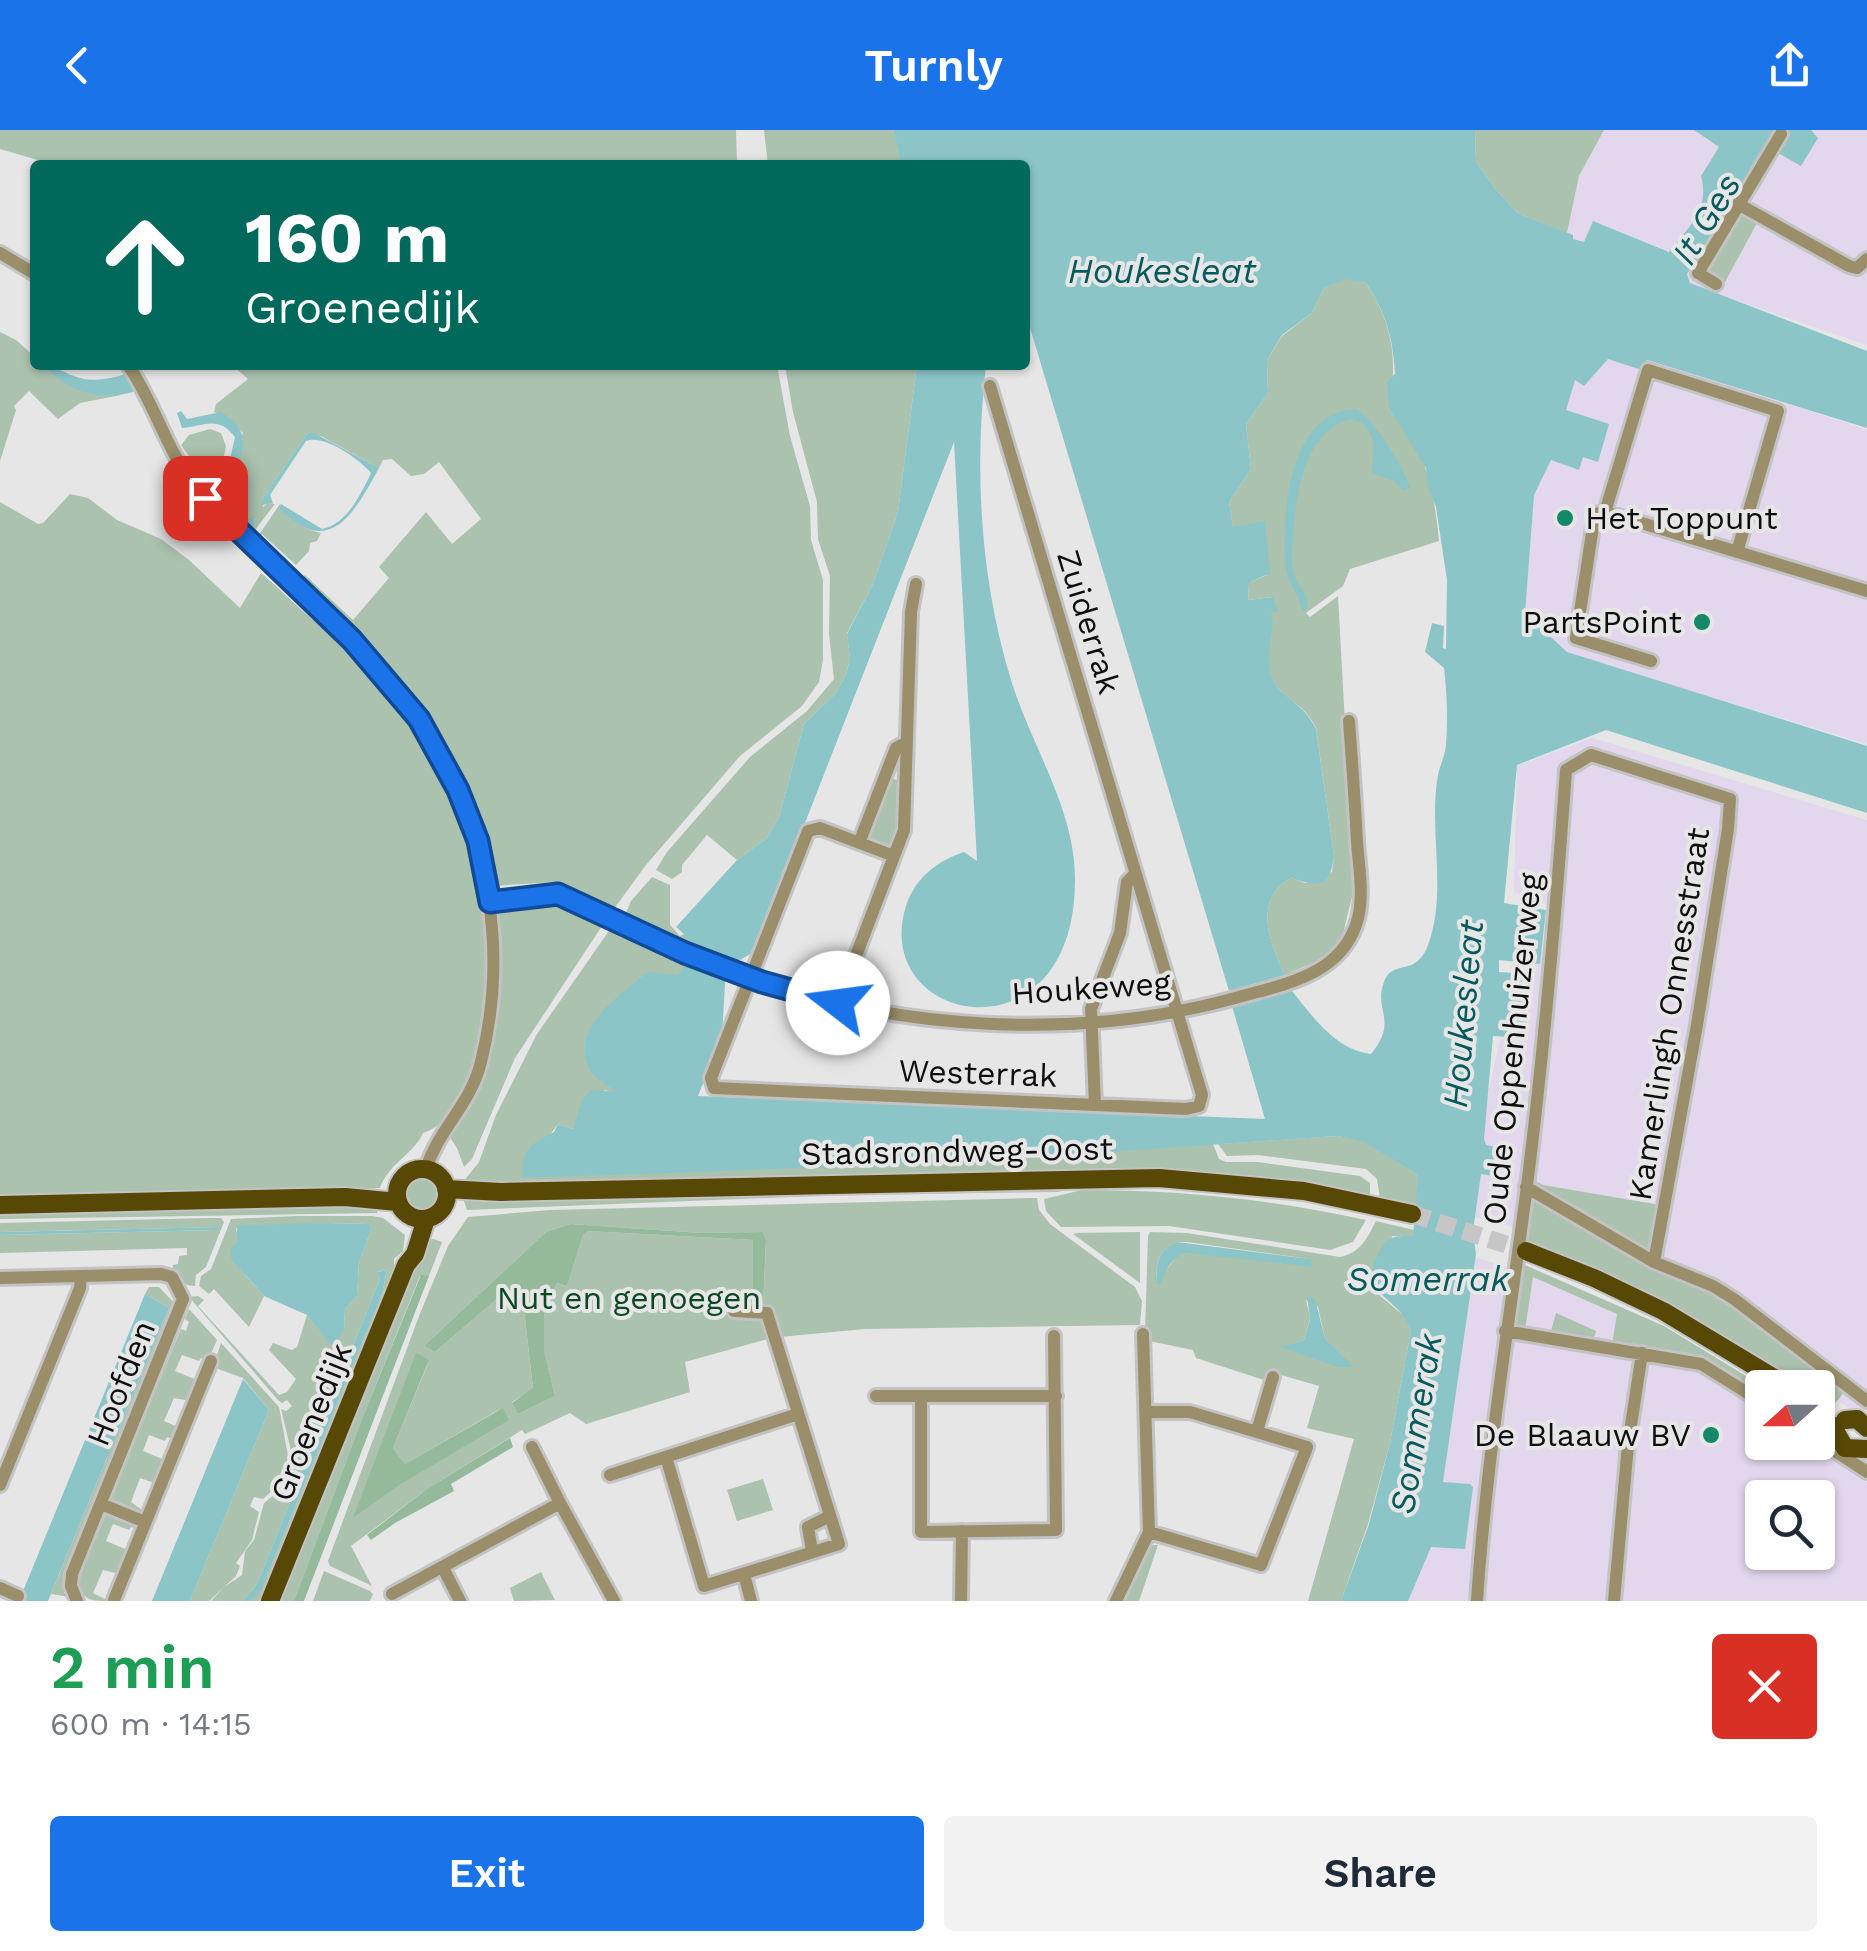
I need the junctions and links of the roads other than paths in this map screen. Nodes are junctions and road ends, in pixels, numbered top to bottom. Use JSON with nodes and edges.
{"nodes":[{"id":1,"x":1781,"y":134,"type":"dead end"},
{"id":2,"x":1738,"y":204,"type":"junction"},
{"id":3,"x":0,"y":253,"type":"edge"},
{"id":4,"x":1867,"y":258,"type":"edge"},
{"id":5,"x":30,"y":271,"type":"edge"},
{"id":6,"x":1716,"y":284,"type":"dead end"},
{"id":7,"x":131,"y":370,"type":"edge"},
{"id":8,"x":990,"y":386,"type":"dead end"},
{"id":9,"x":1605,"y":512,"type":"junction"},
{"id":10,"x":1737,"y":552,"type":"junction"},
{"id":11,"x":916,"y":584,"type":"dead end"},
{"id":12,"x":1867,"y":592,"type":"edge"},
{"id":13,"x":1652,"y":661,"type":"dead end"},
{"id":14,"x":1349,"y":721,"type":"dead end"},
{"id":15,"x":906,"y":742,"type":"junction"},
{"id":16,"x":1590,"y":756,"type":"joint"},
{"id":17,"x":859,"y":843,"type":"junction"},
{"id":18,"x":894,"y":856,"type":"junction"},
{"id":19,"x":1135,"y":874,"type":"junction"},
{"id":20,"x":490,"y":902,"type":"junction"},
{"id":21,"x":745,"y":976,"type":"junction"},
{"id":22,"x":838,"y":1003,"type":"junction"},
{"id":23,"x":1176,"y":1011,"type":"junction"},
{"id":24,"x":1091,"y":1021,"type":"junction"},
{"id":25,"x":1095,"y":1106,"type":"junction"},
{"id":26,"x":426,"y":1169,"type":"junction"},
{"id":27,"x":1526,"y":1187,"type":"junction"},
{"id":28,"x":446,"y":1195,"type":"junction"},
{"id":29,"x":397,"y":1196,"type":"junction"},
{"id":30,"x":0,"y":1205,"type":"edge"},
{"id":31,"x":1412,"y":1214,"type":"tunnel mouth"},
{"id":32,"x":420,"y":1219,"type":"junction"},
{"id":33,"x":1526,"y":1250,"type":"tunnel mouth"},
{"id":34,"x":1654,"y":1262,"type":"junction"},
{"id":35,"x":81,"y":1276,"type":"junction"},
{"id":36,"x":0,"y":1278,"type":"edge"},
{"id":37,"x":734,"y":1310,"type":"dead end"},
{"id":38,"x":1504,"y":1331,"type":"junction"},
{"id":39,"x":1143,"y":1334,"type":"dead end"},
{"id":40,"x":1054,"y":1336,"type":"dead end"},
{"id":41,"x":1642,"y":1353,"type":"junction"},
{"id":42,"x":212,"y":1362,"type":"dead end"},
{"id":43,"x":1761,"y":1370,"type":"edge"},
{"id":44,"x":1273,"y":1377,"type":"dead end"},
{"id":45,"x":1745,"y":1391,"type":"edge"},
{"id":46,"x":876,"y":1396,"type":"dead end"},
{"id":47,"x":921,"y":1396,"type":"junction"},
{"id":48,"x":1056,"y":1396,"type":"junction"},
{"id":49,"x":1867,"y":1401,"type":"edge"},
{"id":50,"x":1146,"y":1412,"type":"junction"},
{"id":51,"x":798,"y":1414,"type":"junction"},
{"id":52,"x":1855,"y":1423,"type":"edge"},
{"id":53,"x":1257,"y":1431,"type":"junction"},
{"id":54,"x":1314,"y":1432,"type":"dead end"},
{"id":55,"x":1865,"y":1445,"type":"edge"},
{"id":56,"x":532,"y":1447,"type":"dead end"},
{"id":57,"x":1307,"y":1447,"type":"junction"},
{"id":58,"x":1835,"y":1451,"type":"edge"},
{"id":59,"x":666,"y":1457,"type":"junction"},
{"id":60,"x":1867,"y":1472,"type":"edge"},
{"id":61,"x":610,"y":1475,"type":"dead end"},
{"id":62,"x":0,"y":1485,"type":"edge"},
{"id":63,"x":560,"y":1503,"type":"junction"},
{"id":64,"x":102,"y":1504,"type":"junction"},
{"id":65,"x":830,"y":1516,"type":"junction"},
{"id":66,"x":145,"y":1522,"type":"junction"},
{"id":67,"x":962,"y":1532,"type":"junction"},
{"id":68,"x":1149,"y":1532,"type":"junction"},
{"id":69,"x":812,"y":1551,"type":"junction"},
{"id":70,"x":442,"y":1568,"type":"junction"},
{"id":71,"x":744,"y":1574,"type":"junction"},
{"id":72,"x":0,"y":1588,"type":"edge"},
{"id":73,"x":392,"y":1594,"type":"dead end"},
{"id":74,"x":18,"y":1596,"type":"dead end"},
{"id":75,"x":114,"y":1600,"type":"edge"},
{"id":76,"x":610,"y":1600,"type":"edge"},
{"id":77,"x":77,"y":1601,"type":"edge"},
{"id":78,"x":270,"y":1601,"type":"edge"},
{"id":79,"x":460,"y":1601,"type":"edge"},
{"id":80,"x":752,"y":1601,"type":"edge"},
{"id":81,"x":961,"y":1601,"type":"edge"},
{"id":82,"x":1116,"y":1601,"type":"edge"},
{"id":83,"x":1477,"y":1601,"type":"edge"},
{"id":84,"x":1614,"y":1601,"type":"edge"}],
"edges":[{"from":1,"to":2,"type":"street"},
{"from":2,"to":4,"type":"street"},
{"from":2,"to":6,"type":"street"},
{"from":3,"to":5,"type":"street"},
{"from":7,"to":20,"type":"street"},
{"from":8,"to":19,"type":"street","name":"Zuiderrak"},
{"from":9,"to":10,"type":"street"},
{"from":9,"to":10,"type":"street"},
{"from":9,"to":13,"type":"street"},
{"from":10,"to":12,"type":"street"},
{"from":11,"to":15,"type":"street"},
{"from":14,"to":23,"type":"street","name":"Houkeweg"},
{"from":15,"to":17,"type":"street"},
{"from":15,"to":18,"type":"street"},
{"from":16,"to":27,"type":"street","name":"Oude Oppenhuizerweg"},
{"from":16,"to":34,"type":"street","name":"Kamerlingh Onnesstraat"},
{"from":17,"to":18,"type":"street"},
{"from":17,"to":21,"type":"street"},
{"from":18,"to":22,"type":"street"},
{"from":19,"to":23,"type":"street","name":"Zuiderrak"},
{"from":19,"to":24,"type":"street"},
{"from":20,"to":21,"type":"street","name":"Houkeweg"},
{"from":20,"to":26,"type":"street"},
{"from":21,"to":22,"type":"street","name":"Houkeweg"},
{"from":21,"to":25,"type":"street","name":"Westerrak"},
{"from":22,"to":24,"type":"street","name":"Houkeweg"},
{"from":23,"to":24,"type":"street","name":"Houkeweg"},
{"from":23,"to":25,"type":"street","name":"Westerrak"},
{"from":24,"to":25,"type":"street"},
{"from":26,"to":28,"type":"main road"},
{"from":26,"to":29,"type":"main road"},
{"from":27,"to":34,"type":"street"},
{"from":27,"to":38,"type":"street","name":"Oude Oppenhuizerweg"},
{"from":28,"to":31,"type":"main road","name":"Stadsrondweg-Oost"},
{"from":28,"to":32,"type":"main road"},
{"from":29,"to":30,"type":"main road"},
{"from":29,"to":32,"type":"main road"},
{"from":32,"to":78,"type":"main road","name":"Groenedijk"},
{"from":33,"to":43,"type":"main road"},
{"from":34,"to":49,"type":"street"},
{"from":35,"to":36,"type":"street","name":"Hoofden"},
{"from":35,"to":62,"type":"street"},
{"from":35,"to":64,"type":"street","name":"Hoofden"},
{"from":37,"to":51,"type":"street"},
{"from":38,"to":41,"type":"street"},
{"from":38,"to":83,"type":"street","name":"Oude Oppenhuizerweg"},
{"from":39,"to":50,"type":"street"},
{"from":40,"to":48,"type":"street"},
{"from":41,"to":45,"type":"street"},
{"from":41,"to":84,"type":"street"},
{"from":42,"to":66,"type":"street"},
{"from":44,"to":53,"type":"street"},
{"from":46,"to":47,"type":"street"},
{"from":47,"to":48,"type":"street"},
{"from":47,"to":67,"type":"street"},
{"from":48,"to":67,"type":"street"},
{"from":50,"to":53,"type":"street"},
{"from":50,"to":68,"type":"street"},
{"from":51,"to":59,"type":"street"},
{"from":51,"to":65,"type":"street"},
{"from":52,"to":55,"type":"main road"},
{"from":53,"to":57,"type":"street"},
{"from":54,"to":57,"type":"street"},
{"from":56,"to":63,"type":"street"},
{"from":57,"to":68,"type":"street"},
{"from":58,"to":60,"type":"street"},
{"from":59,"to":61,"type":"street"},
{"from":59,"to":71,"type":"street"},
{"from":63,"to":70,"type":"street"},
{"from":63,"to":76,"type":"street"},
{"from":64,"to":66,"type":"street"},
{"from":64,"to":77,"type":"street","name":"Hoofden"},
{"from":65,"to":69,"type":"street"},
{"from":65,"to":69,"type":"street"},
{"from":66,"to":75,"type":"street"},
{"from":67,"to":81,"type":"street"},
{"from":68,"to":82,"type":"street"},
{"from":69,"to":71,"type":"street"},
{"from":70,"to":73,"type":"street"},
{"from":70,"to":79,"type":"street"},
{"from":71,"to":80,"type":"street"},
{"from":72,"to":74,"type":"street"}]}
